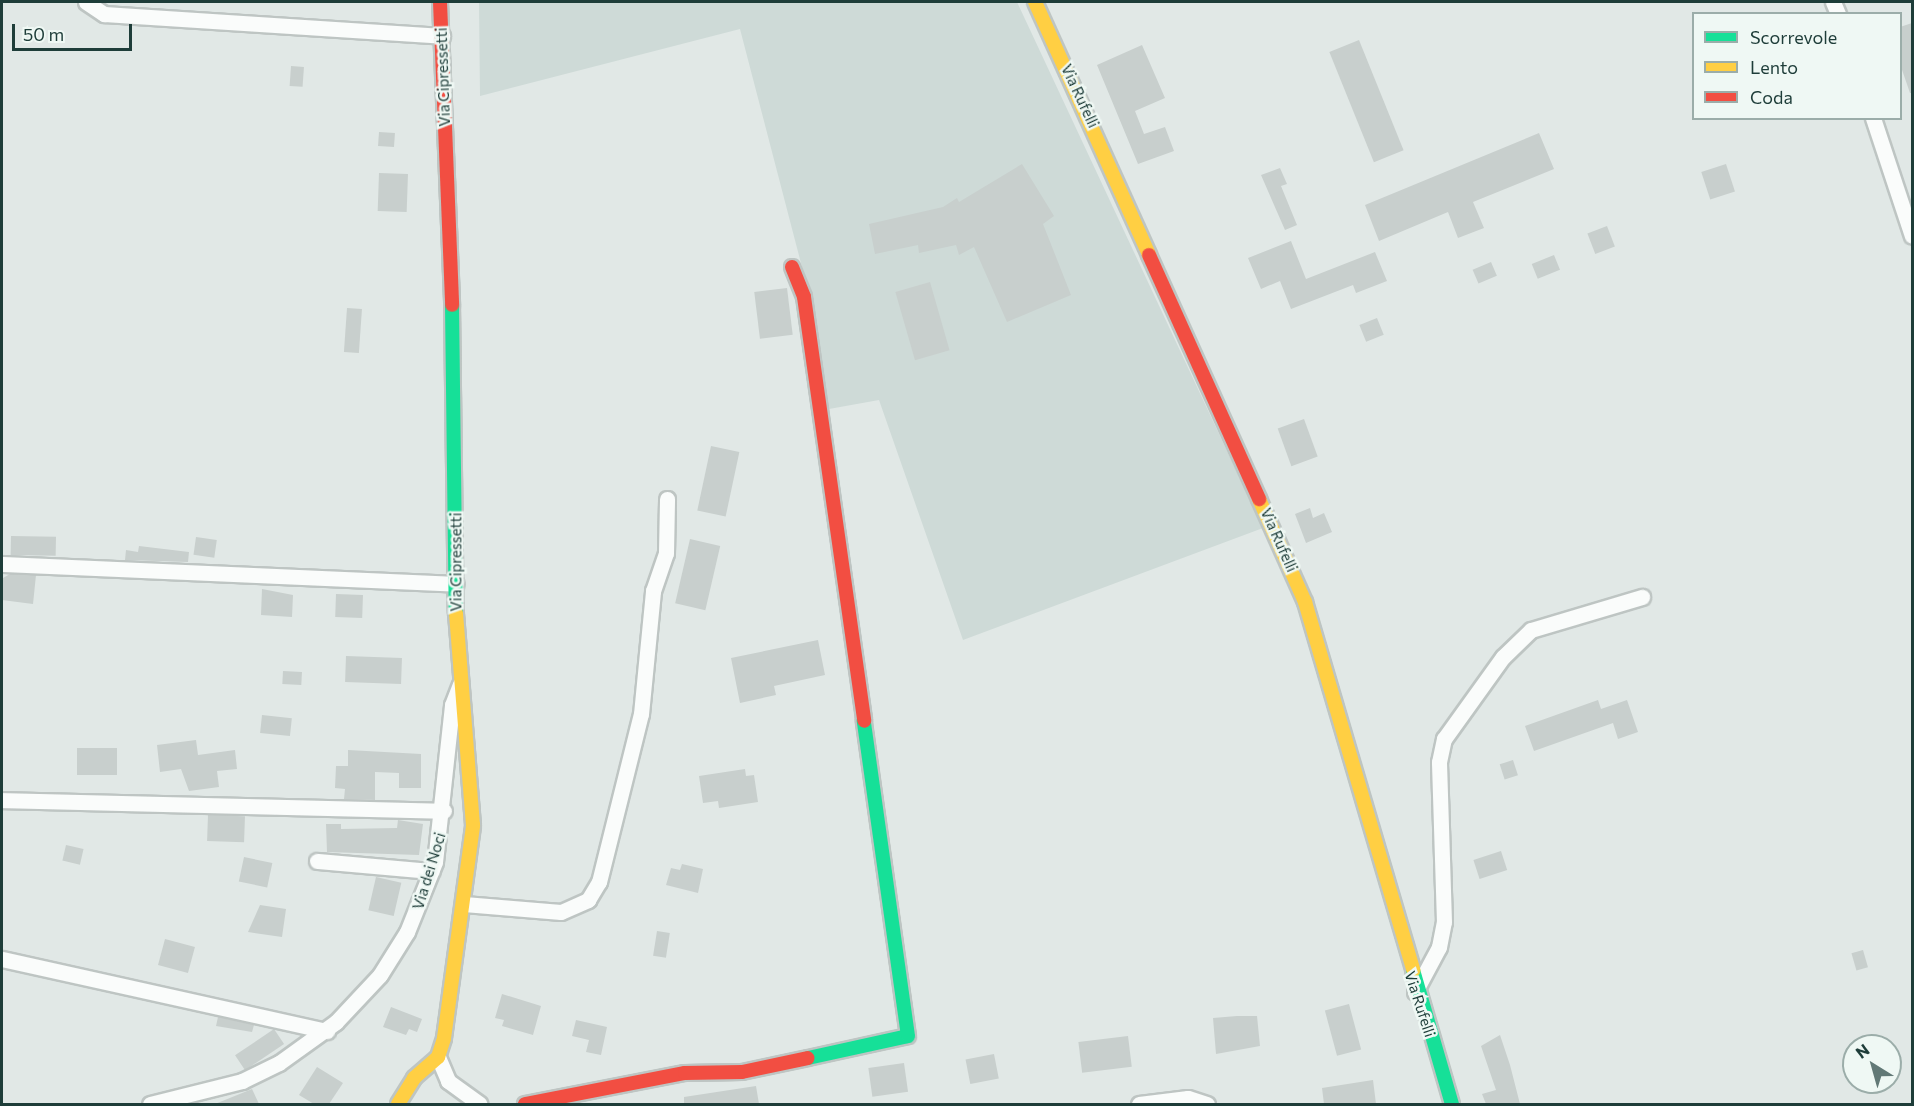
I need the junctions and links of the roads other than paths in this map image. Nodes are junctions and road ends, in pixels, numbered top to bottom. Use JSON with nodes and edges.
{"nodes":[{"id":1,"x":86,"y":2,"type":"edge"},
{"id":2,"x":440,"y":2,"type":"edge"},
{"id":3,"x":1035,"y":2,"type":"edge"},
{"id":4,"x":442,"y":36,"type":"junction"},
{"id":5,"x":1874,"y":120,"type":"edge"},
{"id":6,"x":1912,"y":236,"type":"edge"},
{"id":7,"x":792,"y":267,"type":"dead end"},
{"id":8,"x":667,"y":499,"type":"dead end"},
{"id":9,"x":2,"y":564,"type":"edge"},
{"id":10,"x":456,"y":584,"type":"junction"},
{"id":11,"x":1642,"y":597,"type":"dead end"},
{"id":12,"x":461,"y":682,"type":"junction"},
{"id":13,"x":2,"y":800,"type":"edge"},
{"id":14,"x":444,"y":811,"type":"junction"},
{"id":15,"x":317,"y":861,"type":"dead end"},
{"id":16,"x":432,"y":871,"type":"junction"},
{"id":17,"x":464,"y":904,"type":"junction"},
{"id":18,"x":2,"y":959,"type":"edge"},
{"id":19,"x":1415,"y":992,"type":"junction"},
{"id":20,"x":327,"y":1030,"type":"junction"},
{"id":21,"x":438,"y":1057,"type":"junction"},
{"id":22,"x":150,"y":1104,"type":"edge"},
{"id":23,"x":398,"y":1104,"type":"edge"},
{"id":24,"x":480,"y":1104,"type":"edge"},
{"id":25,"x":525,"y":1104,"type":"edge"},
{"id":26,"x":1139,"y":1104,"type":"edge"},
{"id":27,"x":1207,"y":1104,"type":"edge"},
{"id":28,"x":1452,"y":1104,"type":"edge"}],
"edges":[{"from":1,"to":4,"type":"street"},
{"from":2,"to":4,"type":"street","name":"Via Cipressetti"},
{"from":3,"to":19,"type":"street","name":"Via Rufelli"},
{"from":4,"to":10,"type":"street","name":"Via Cipressetti"},
{"from":5,"to":6,"type":"street"},
{"from":7,"to":25,"type":"street"},
{"from":8,"to":17,"type":"street"},
{"from":9,"to":10,"type":"street"},
{"from":10,"to":12,"type":"street","name":"Via Cipressetti"},
{"from":11,"to":19,"type":"street"},
{"from":12,"to":14,"type":"street","name":"Via dei Noci"},
{"from":12,"to":17,"type":"street","name":"Via Cipressetti"},
{"from":13,"to":14,"type":"street"},
{"from":14,"to":16,"type":"street","name":"Via dei Noci"},
{"from":15,"to":16,"type":"street"},
{"from":16,"to":20,"type":"street","name":"Via dei Noci"},
{"from":17,"to":21,"type":"street","name":"Via Cipressetti"},
{"from":18,"to":20,"type":"street"},
{"from":19,"to":28,"type":"street","name":"Via Rufelli"},
{"from":20,"to":22,"type":"street","name":"Via dei Noci"},
{"from":21,"to":23,"type":"street"},
{"from":21,"to":24,"type":"street"},
{"from":26,"to":27,"type":"street"}]}
